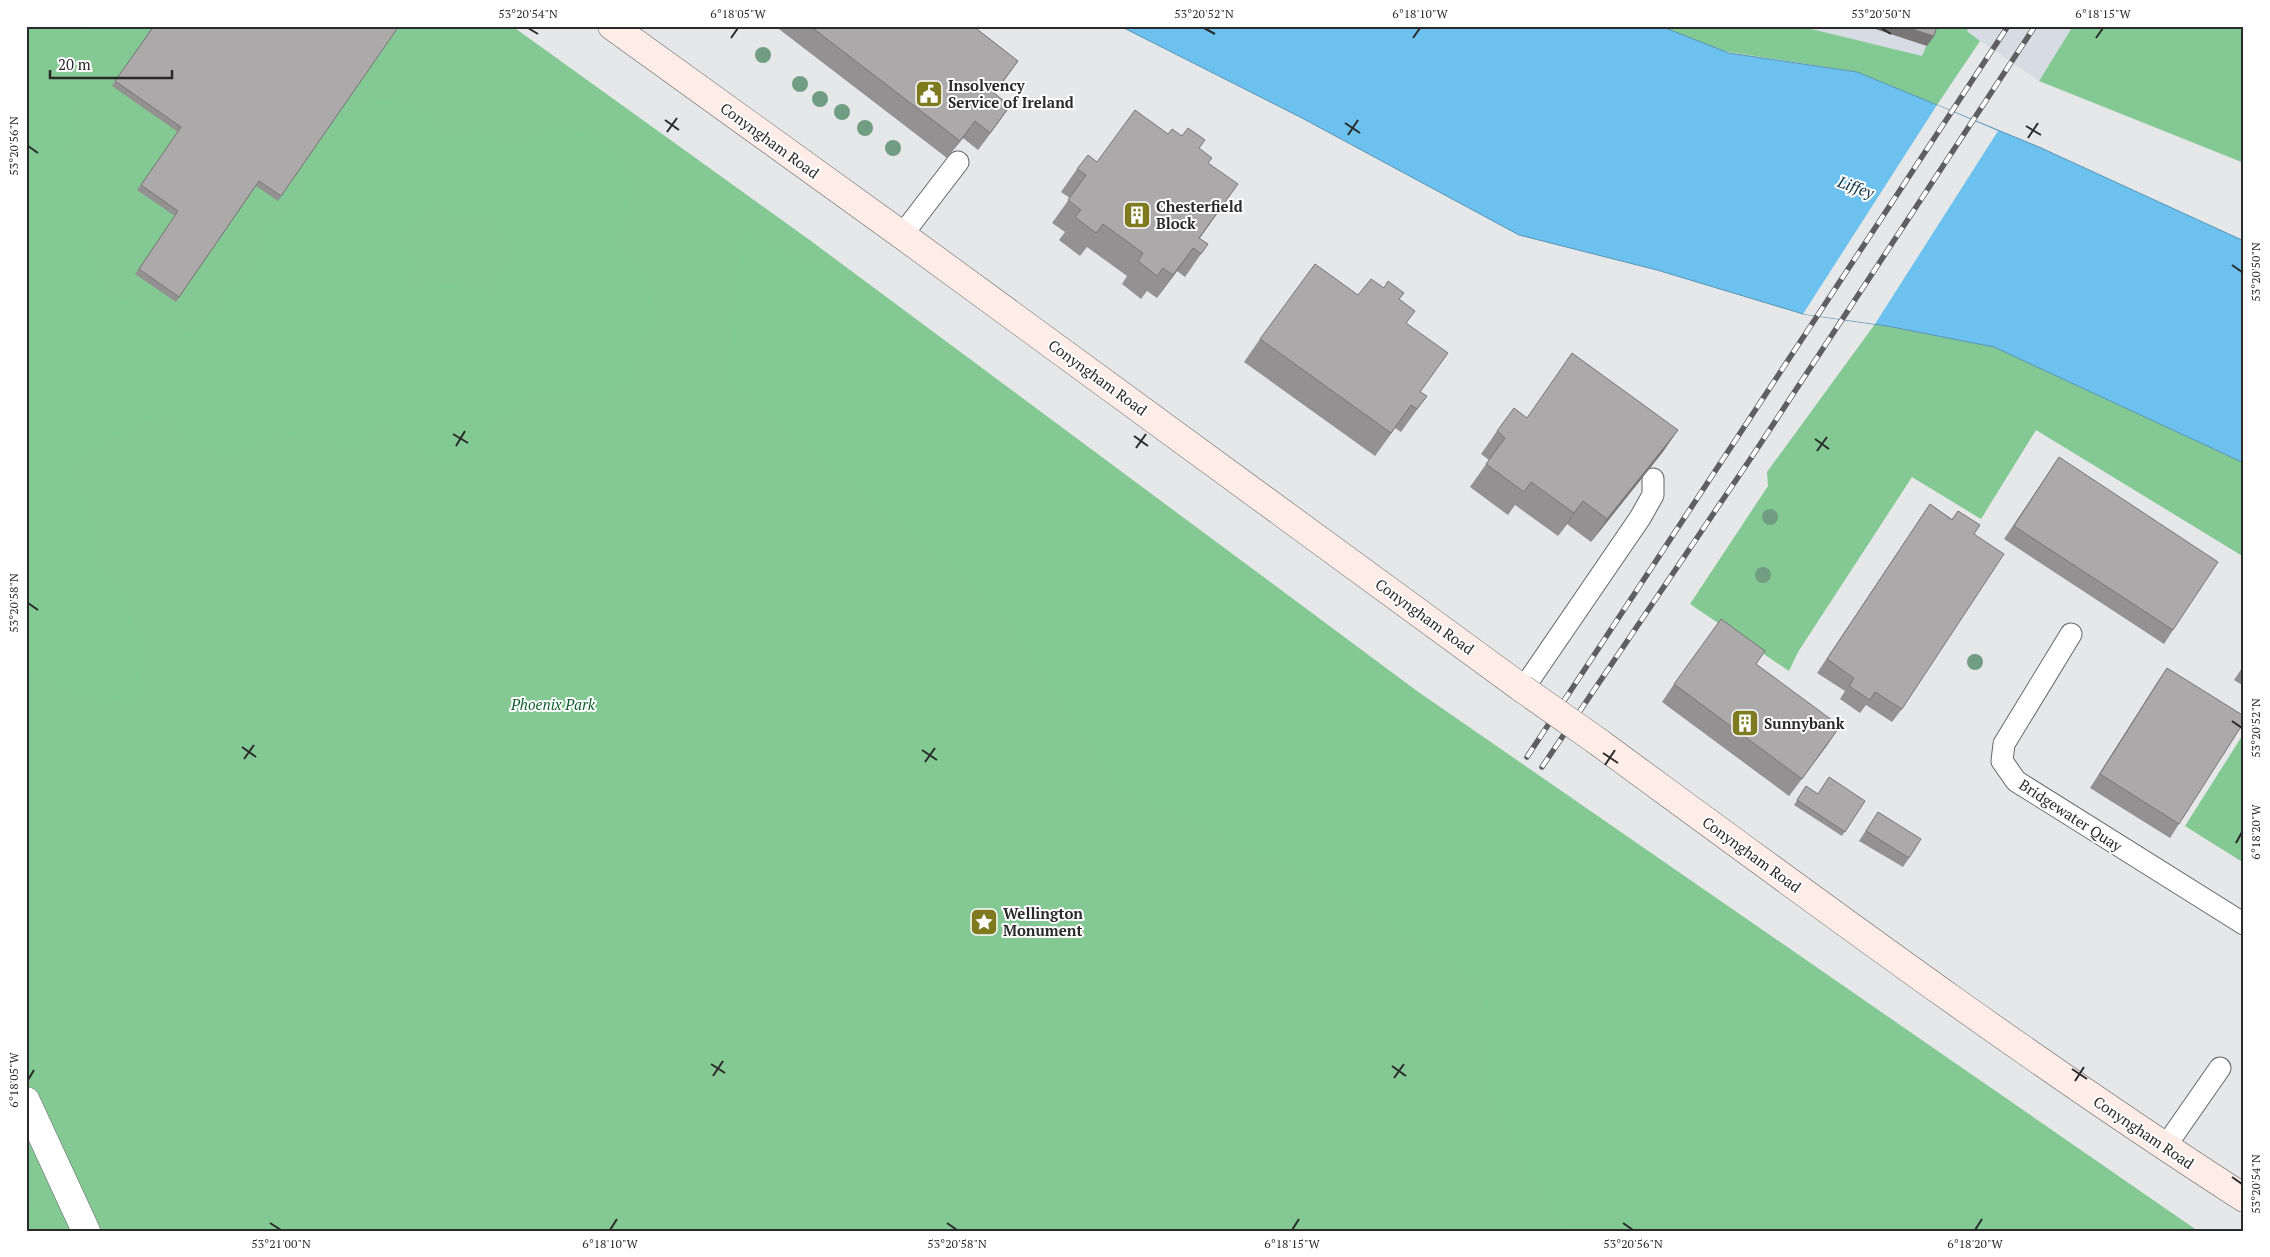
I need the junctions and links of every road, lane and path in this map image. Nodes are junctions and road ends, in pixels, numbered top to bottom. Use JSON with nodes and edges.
{"nodes":[{"id":1,"x":624,"y":30,"type":"edge"},
{"id":2,"x":958,"y":162,"type":"edge"},
{"id":3,"x":902,"y":235,"type":"junction"},
{"id":4,"x":1653,"y":479,"type":"edge"},
{"id":5,"x":2071,"y":634,"type":"dead end"},
{"id":6,"x":1523,"y":689,"type":"junction"},
{"id":7,"x":2244,"y":924,"type":"edge"},
{"id":8,"x":2220,"y":1068,"type":"dead end"},
{"id":9,"x":26,"y":1101,"type":"edge"},
{"id":10,"x":2165,"y":1147,"type":"junction"},
{"id":11,"x":2244,"y":1198,"type":"edge"},
{"id":12,"x":86,"y":1231,"type":"edge"}],
"edges":[{"from":1,"to":3,"type":"main road","name":"Conyngham Road"},
{"from":2,"to":3,"type":"lane"},
{"from":3,"to":6,"type":"main road","name":"Conyngham Road"},
{"from":4,"to":6,"type":"lane"},
{"from":5,"to":7,"type":"lane","name":"Bridgewater Quay"},
{"from":6,"to":10,"type":"main road","name":"Conyngham Road","bridge":true},
{"from":8,"to":10,"type":"lane"},
{"from":9,"to":12,"type":"street"},
{"from":10,"to":11,"type":"main road","name":"Conyngham Road"}]}
